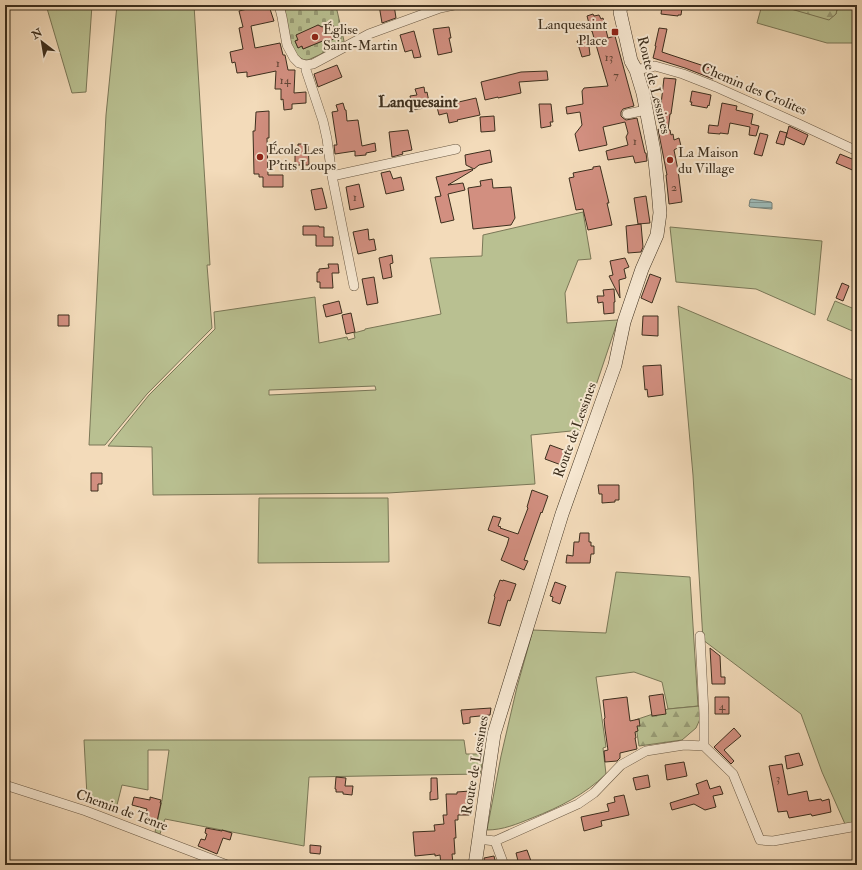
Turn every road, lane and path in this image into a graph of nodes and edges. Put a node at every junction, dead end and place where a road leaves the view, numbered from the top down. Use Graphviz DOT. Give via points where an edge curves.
graph roads {
  1 [pos="278,5"];
  2 [pos="454,5"];
  3 [pos="621,5"];
  4 [pos="306,65"];
  5 [pos="636,70"];
  6 [pos="646,110"];
  7 [pos="627,114"];
  8 [pos="456,149"];
  9 [pos="857,151"];
  10 [pos="332,176"];
  11 [pos="354,286"];
  12 [pos="700,636"];
  13 [pos="704,746"];
  14 [pos="5,785"];
  15 [pos="857,826"];
  16 [pos="478,839"];
  17 [pos="495,841"];
  18 [pos="227,865"];
  19 [pos="475,865"];
  20 [pos="504,865"];
  1 -- 4 [label="street" via="287,45 294,58"];
  2 -- 4 [label="street" via="369,34 313,64"];
  3 -- 5 [label="main road, Route de Lessines" via="620,12 631,61"];
  4 -- 10 [label="street" via="323,121"];
  5 -- 6 [label="main road, Route de Lessines"];
  5 -- 9 [label="street, Chemin des Crolites" via="655,66 683,74"];
  6 -- 7 [label="street"];
  6 -- 16 [label="main road, Route de Lessines" via="658,189 660,213 657,235 624,322 615,365 565,507 494,734"];
  8 -- 10 [label="street"];
  10 -- 11 [label="street"];
  12 -- 13 [label="street"];
  13 -- 15 [label="street" via="733,774 760,840 773,841"];
  13 -- 17 [label="street" via="684,745 646,751 621,765 594,793 578,804"];
  14 -- 18 [label="street, Chemin de Tenre" via="86,811"];
  16 -- 17 [label="street"];
  16 -- 19 [label="main road, Route de Lessines"];
  17 -- 20 [label="street"];
}
